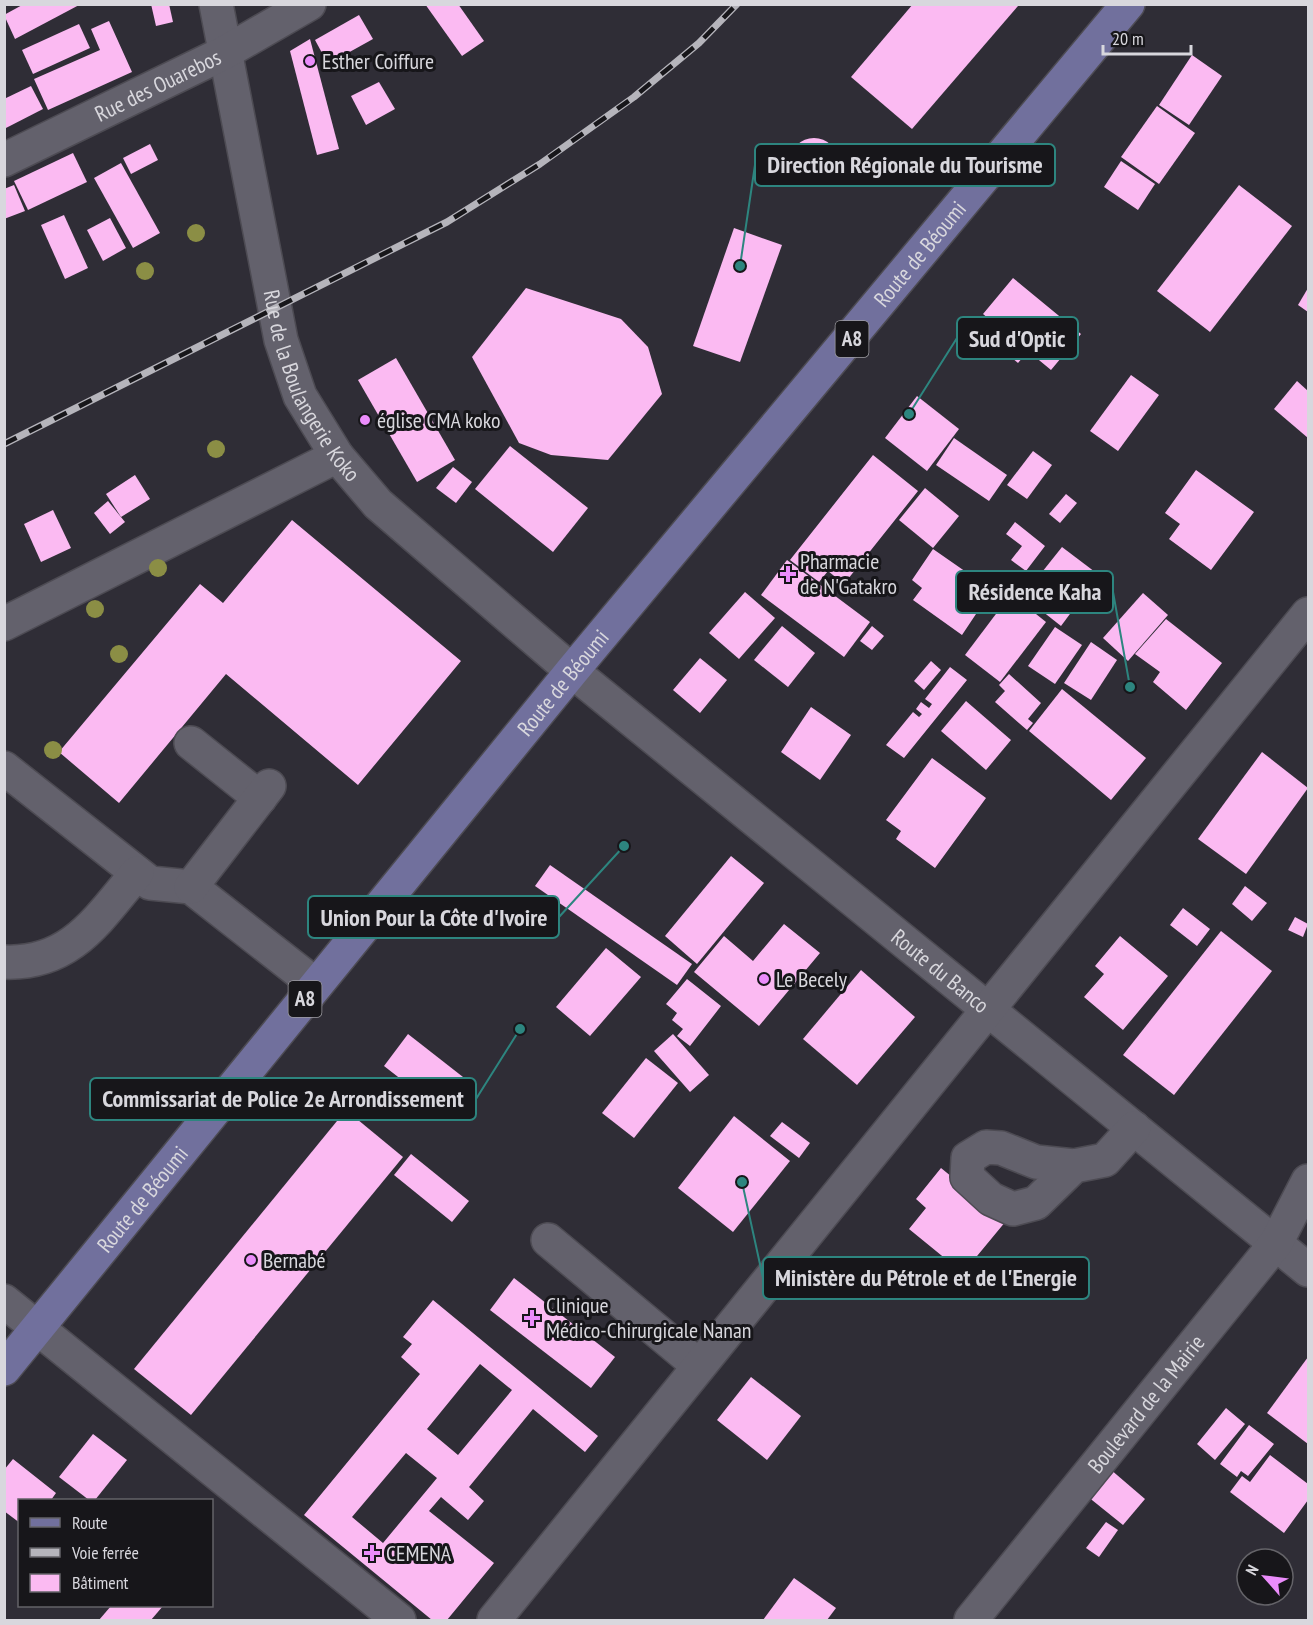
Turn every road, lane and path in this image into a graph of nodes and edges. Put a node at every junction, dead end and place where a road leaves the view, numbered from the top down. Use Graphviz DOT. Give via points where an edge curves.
graph roads {
  1 [pos="216,4"];
  2 [pos="309,4"];
  3 [pos="1122,7"];
  4 [pos="224,53"];
  5 [pos="4,160"];
  6 [pos="337,456"];
  7 [pos="1308,614"];
  8 [pos="4,624"];
  9 [pos="572,671"];
  10 [pos="191,743"];
  11 [pos="4,768"];
  12 [pos="137,873"];
  13 [pos="191,887"];
  14 [pos="4,962"];
  15 [pos="316,985"];
  16 [pos="988,1009"];
  17 [pos="1134,1128"];
  18 [pos="1074,1166"];
  19 [pos="1308,1181"];
  20 [pos="548,1240"];
  21 [pos="1276,1243"];
  22 [pos="1308,1270"];
  23 [pos="4,1301"];
  24 [pos="39,1328"];
  25 [pos="699,1366"];
  26 [pos="4,1369"];
  27 [pos="399,1620"];
  28 [pos="494,1620"];
  29 [pos="971,1620"];
  1 -- 4 [label="street, Rue de la Boulangerie Koko"];
  2 -- 4 [label="street, Rue des Ouarebos"];
  3 -- 9 [label="main road, Route de Béoumi / A8"];
  4 -- 5 [label="street, Rue des Ouarebos"];
  4 -- 6 [label="street, Rue de la Boulangerie Koko" via="281,340 300,396"];
  6 -- 8 [label="street"];
  6 -- 9 [label="street, Rue de la Boulangerie Koko" via="378,504"];
  7 -- 16 [label="street"];
  9 -- 15 [label="main road, Route de Béoumi / A8"];
  9 -- 16 [label="street, Route du Banco"];
  10 -- 13 [label="street" via="265,792"];
  11 -- 12 [label="street"];
  12 -- 13 [label="street" via="150,883"];
  12 -- 14 [label="street" via="88,931 52,957"];
  13 -- 15 [label="street"];
  15 -- 24 [label="main road, Route de Béoumi / A8"];
  16 -- 17 [label="street, Route du Banco"];
  16 -- 25 [label="street"];
  17 -- 18 [label="street" via="1106,1160"];
  17 -- 21 [label="street, Route du Banco"];
  19 -- 21 [label="street, Boulevard de la Mairie"];
  20 -- 25 [label="street"];
  21 -- 22 [label="street, Route du Banco"];
  21 -- 29 [label="street, Boulevard de la Mairie"];
  23 -- 24 [label="street"];
  24 -- 26 [label="main road, Route de Béoumi / A8"];
  24 -- 27 [label="street"];
  25 -- 28 [label="street"];
}
